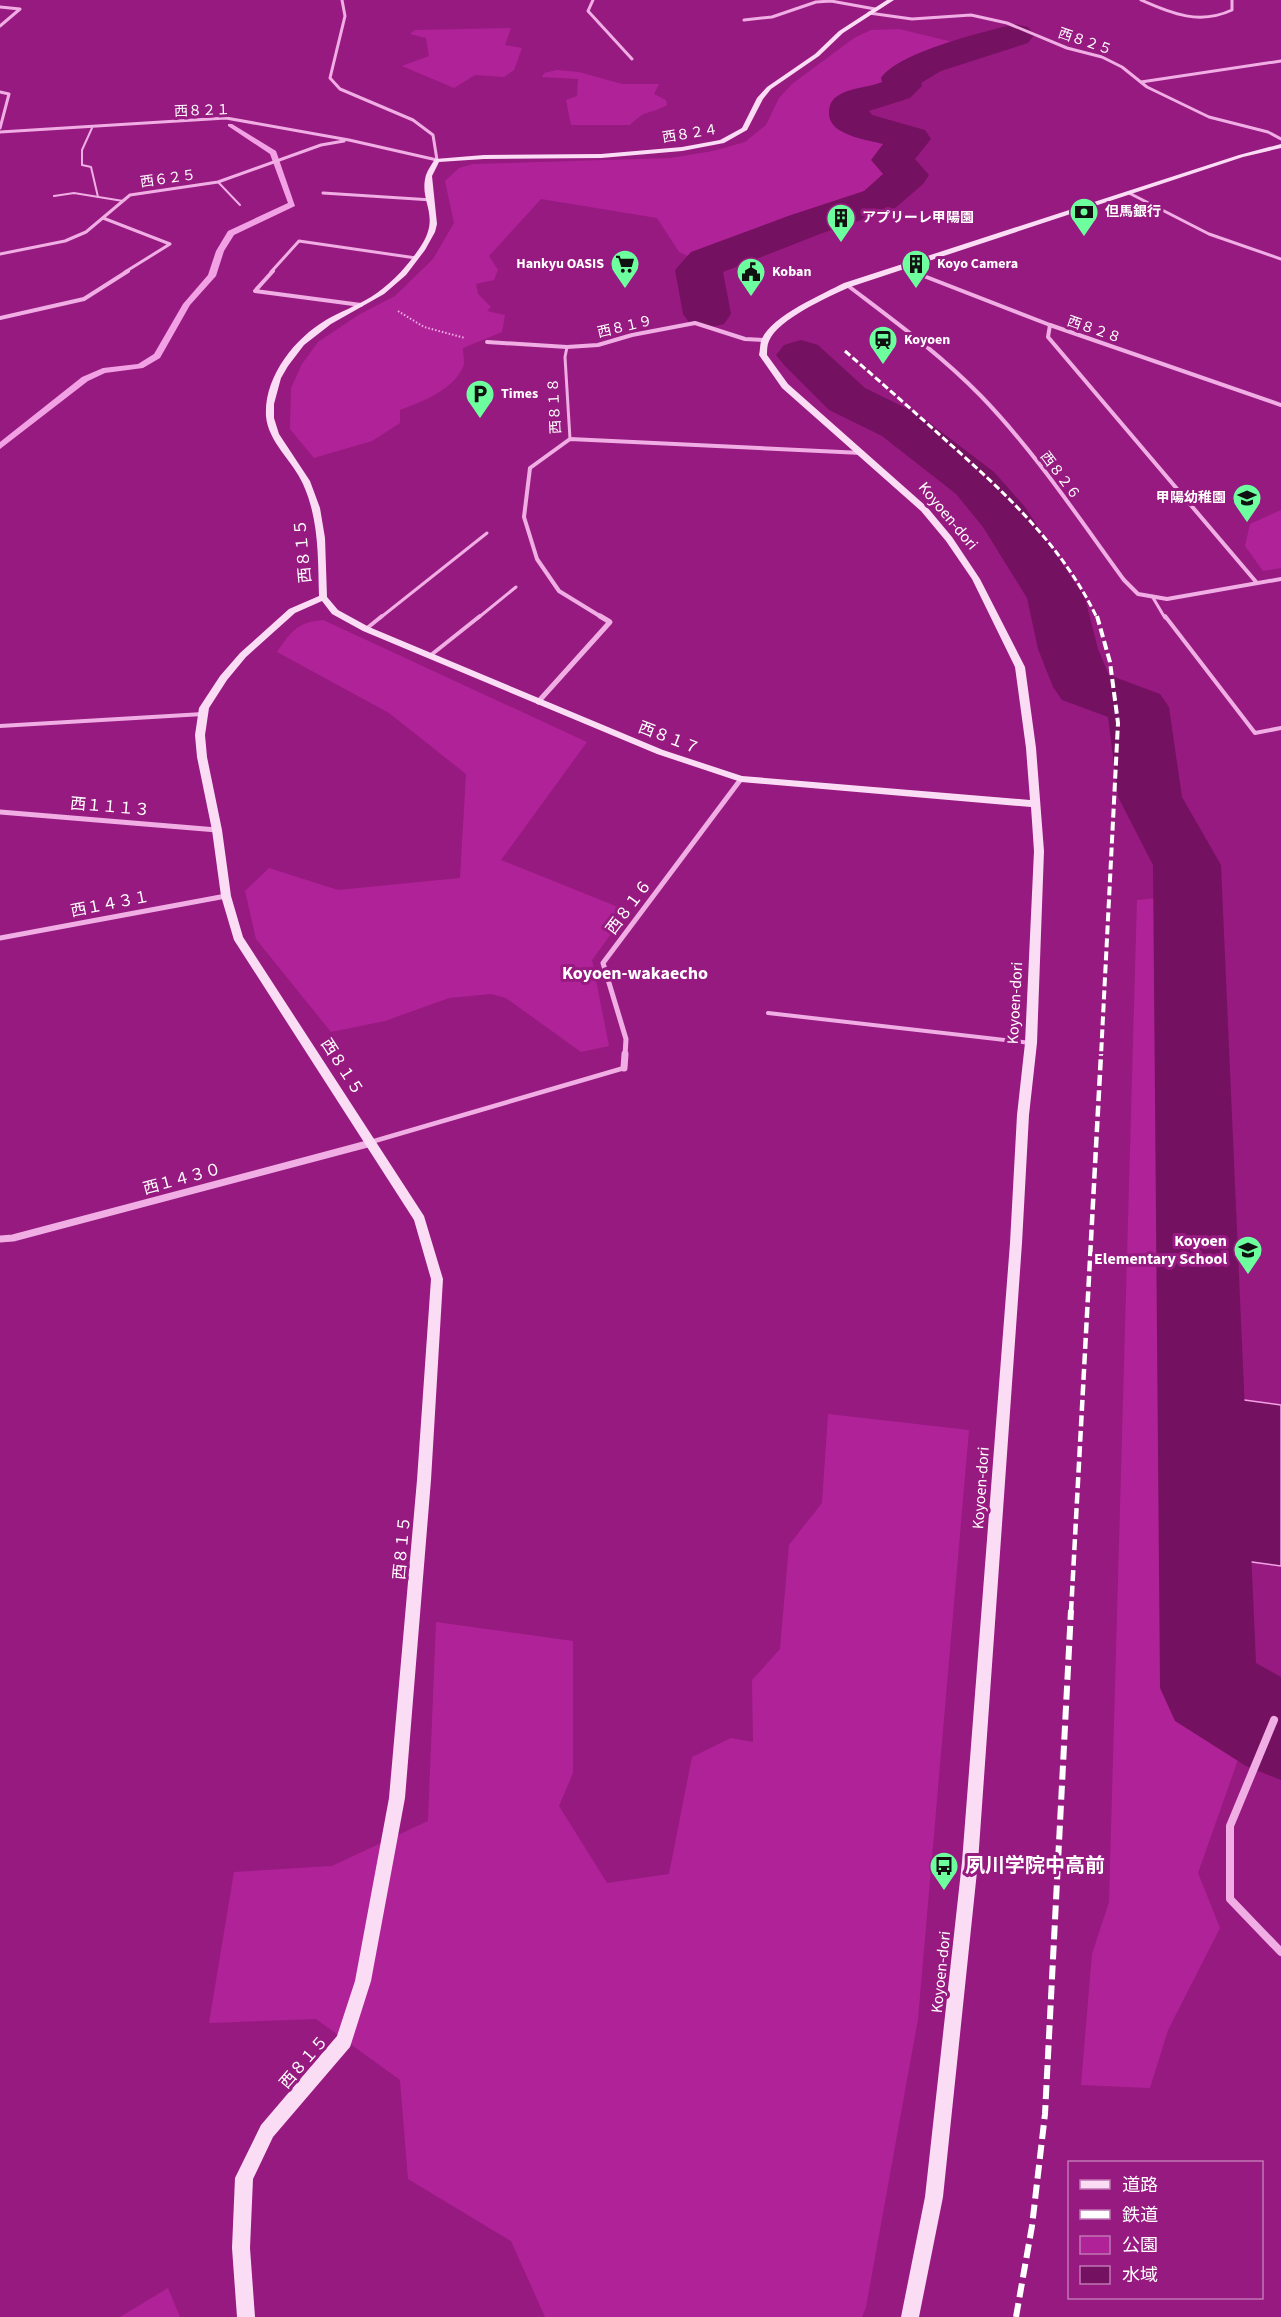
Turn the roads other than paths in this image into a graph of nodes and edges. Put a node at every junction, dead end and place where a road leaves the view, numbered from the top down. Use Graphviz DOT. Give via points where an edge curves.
graph roads {
  1 [pos="342,0"];
  2 [pos="593,0"];
  3 [pos="803,0"];
  4 [pos="891,0"];
  5 [pos="1141,0"];
  6 [pos="1232,0"];
  7 [pos="808,4"];
  8 [pos="0,7"];
  9 [pos="872,11"];
  10 [pos="744,20"];
  11 [pos="0,26"];
  12 [pos="632,59"];
  13 [pos="1281,61"];
  14 [pos="1141,82"];
  15 [pos="0,92"];
  16 [pos="93,128"];
  17 [pos="0,130"];
  18 [pos="349,140"];
  19 [pos="1281,140"];
  20 [pos="1281,146"];
  21 [pos="437,160"];
  22 [pos="218,182"];
  23 [pos="323,193"];
  24 [pos="1129,193"];
  25 [pos="54,196"];
  26 [pos="98,197"];
  27 [pos="432,200"];
  28 [pos="123,201"];
  29 [pos="240,206"];
  30 [pos="103,218"];
  31 [pos="0,254"];
  32 [pos="416,258"];
  33 [pos="1281,259"];
  34 [pos="903,268"];
  35 [pos="847,285"];
  36 [pos="361,305"];
  37 [pos="0,318"];
  38 [pos="1050,326"];
  39 [pos="765,340"];
  40 [pos="487,342"];
  41 [pos="567,347"];
  42 [pos="1281,405"];
  43 [pos="570,439"];
  44 [pos="862,453"];
  45 [pos="487,533"];
  46 [pos="1281,579"];
  47 [pos="1257,583"];
  48 [pos="516,587"];
  49 [pos="1152,596"];
  50 [pos="323,597"];
  51 [pos="366,630"];
  52 [pos="431,655"];
  53 [pos="538,702"];
  54 [pos="204,714"];
  55 [pos="0,726"];
  56 [pos="1281,728"];
  57 [pos="741,779"];
  58 [pos="1034,804"];
  59 [pos="0,812"];
  60 [pos="217,830"];
  61 [pos="226,896"];
  62 [pos="0,938"];
  63 [pos="768,1013"];
  64 [pos="1030,1043"];
  65 [pos="624,1068"];
  66 [pos="371,1143"];
  67 [pos="0,1239"];
  68 [pos="1274,1720"];
  69 [pos="1281,1952"];
  70 [pos="246,2317"];
  71 [pos="910,2317"];
  1 -- 21 [label="street, 西８１５" via="345,16 330,78 340,89 413,120 433,135"];
  2 -- 12 [label="street" via="588,11"];
  3 -- 7 [label="street"];
  4 -- 9 [label="street, 西８２４"];
  5 -- 6 [label="street" via="1188,18 1221,16 1232,10"];
  7 -- 9 [label="street, 西８２５" via="831,1"];
  7 -- 10 [label="street, 西８２５" via="772,17"];
  8 -- 11 [label="street" via="20,9"];
  9 -- 14 [label="street, 西８２５" via="912,19 971,15 1007,23 1067,48 1102,57 1122,66"];
  9 -- 21 [label="street, 西８２４" via="769,88 744,129 722,142 601,156"];
  13 -- 14 [label="street"];
  14 -- 19 [label="street, 西８２５" via="1209,117 1268,132"];
  15 -- 17 [label="street" via="9,94"];
  16 -- 17 [label="street, 西８２１"];
  16 -- 18 [label="street, 西８２１" via="226,118"];
  16 -- 26 [label="lane" via="82,150 82,165 91,167"];
  18 -- 21 [label="street, 西８２１"];
  18 -- 22 [label="street, 西６２５" via="321,145"];
  20 -- 24 [label="street"];
  21 -- 27 [label="street, 西８１５" via="429,175"];
  22 -- 28 [label="street, 西６２５" via="130,195"];
  22 -- 29 [label="lane"];
  23 -- 27 [label="street"];
  24 -- 33 [label="street" via="1209,234"];
  24 -- 34 [label="street"];
  25 -- 26 [label="lane" via="74,193"];
  26 -- 28 [label="lane"];
  27 -- 32 [label="street, 西８１５" via="436,222"];
  28 -- 30 [label="street, 西６２５"];
  30 -- 31 [label="street, 西６２５" via="66,241"];
  30 -- 37 [label="street" via="170,244 84,299"];
  32 -- 36 [label="street, 西８１５" via="373,299"];
  32 -- 36 [label="street" via="299,241 255,291"];
  34 -- 35 [label="street"];
  34 -- 38 [label="street, 西８２８"];
  35 -- 39 [label="street" via="783,320"];
  35 -- 49 [label="street, 西８２６" via="941,358 980,395 1011,429 1124,580 1138,594"];
  36 -- 50 [label="street, 西８１５" via="320,327 279,373 271,393 270,418 274,430 306,481 316,505"];
  38 -- 42 [label="street, 西８２８"];
  38 -- 47 [label="street" via="1048,338"];
  39 -- 41 [label="street, 西８１９" via="745,339 695,323 598,345"];
  39 -- 44 [label="street, Koyoen-dori" via="763,355 785,386"];
  40 -- 41 [label="street, 西８１９"];
  41 -- 43 [label="lane, 西８１８"];
  43 -- 44 [label="street"];
  43 -- 53 [label="street, 西８１８" via="530,468 524,517 537,559 558,591 610,622"];
  44 -- 58 [label="street, Koyoen-dori" via="924,509 949,539 976,579 1020,668"];
  45 -- 51 [label="lane"];
  46 -- 47 [label="street, 西８２６"];
  47 -- 49 [label="street, 西８２６" via="1167,599"];
  48 -- 52 [label="lane"];
  49 -- 56 [label="lane" via="1172,628 1255,734"];
  50 -- 51 [label="street, 西８１７" via="335,612"];
  50 -- 54 [label="street, 西８１５" via="292,611 243,655 223,678"];
  51 -- 52 [label="street, 西８１７"];
  52 -- 53 [label="street, 西８１７"];
  53 -- 57 [label="street, 西８１７" via="660,752"];
  54 -- 55 [label="lane"];
  54 -- 60 [label="street, 西８１５" via="200,735 202,757"];
  57 -- 58 [label="street, 西８１７"];
  57 -- 65 [label="street, 西８１６" via="603,963 626,1039"];
  58 -- 64 [label="street, Koyoen-dori" via="1039,851"];
  59 -- 60 [label="street, 西１１１３"];
  60 -- 61 [label="street, 西８１５"];
  61 -- 62 [label="street, 西１４３１"];
  61 -- 66 [label="street, 西８１５" via="238,937"];
  63 -- 64 [label="lane"];
  64 -- 71 [label="street, Koyoen-dori" via="970,1862 934,2197"];
  65 -- 66 [label="lane"];
  66 -- 67 [label="street, 西１４３０"];
  66 -- 70 [label="street, 西８１５" via="420,1219 437,1280 397,1798 363,1981 344,2041 267,2131 243,2178 241,2248"];
  68 -- 69 [label="street" via="1230,1826 1230,1899"];
}
